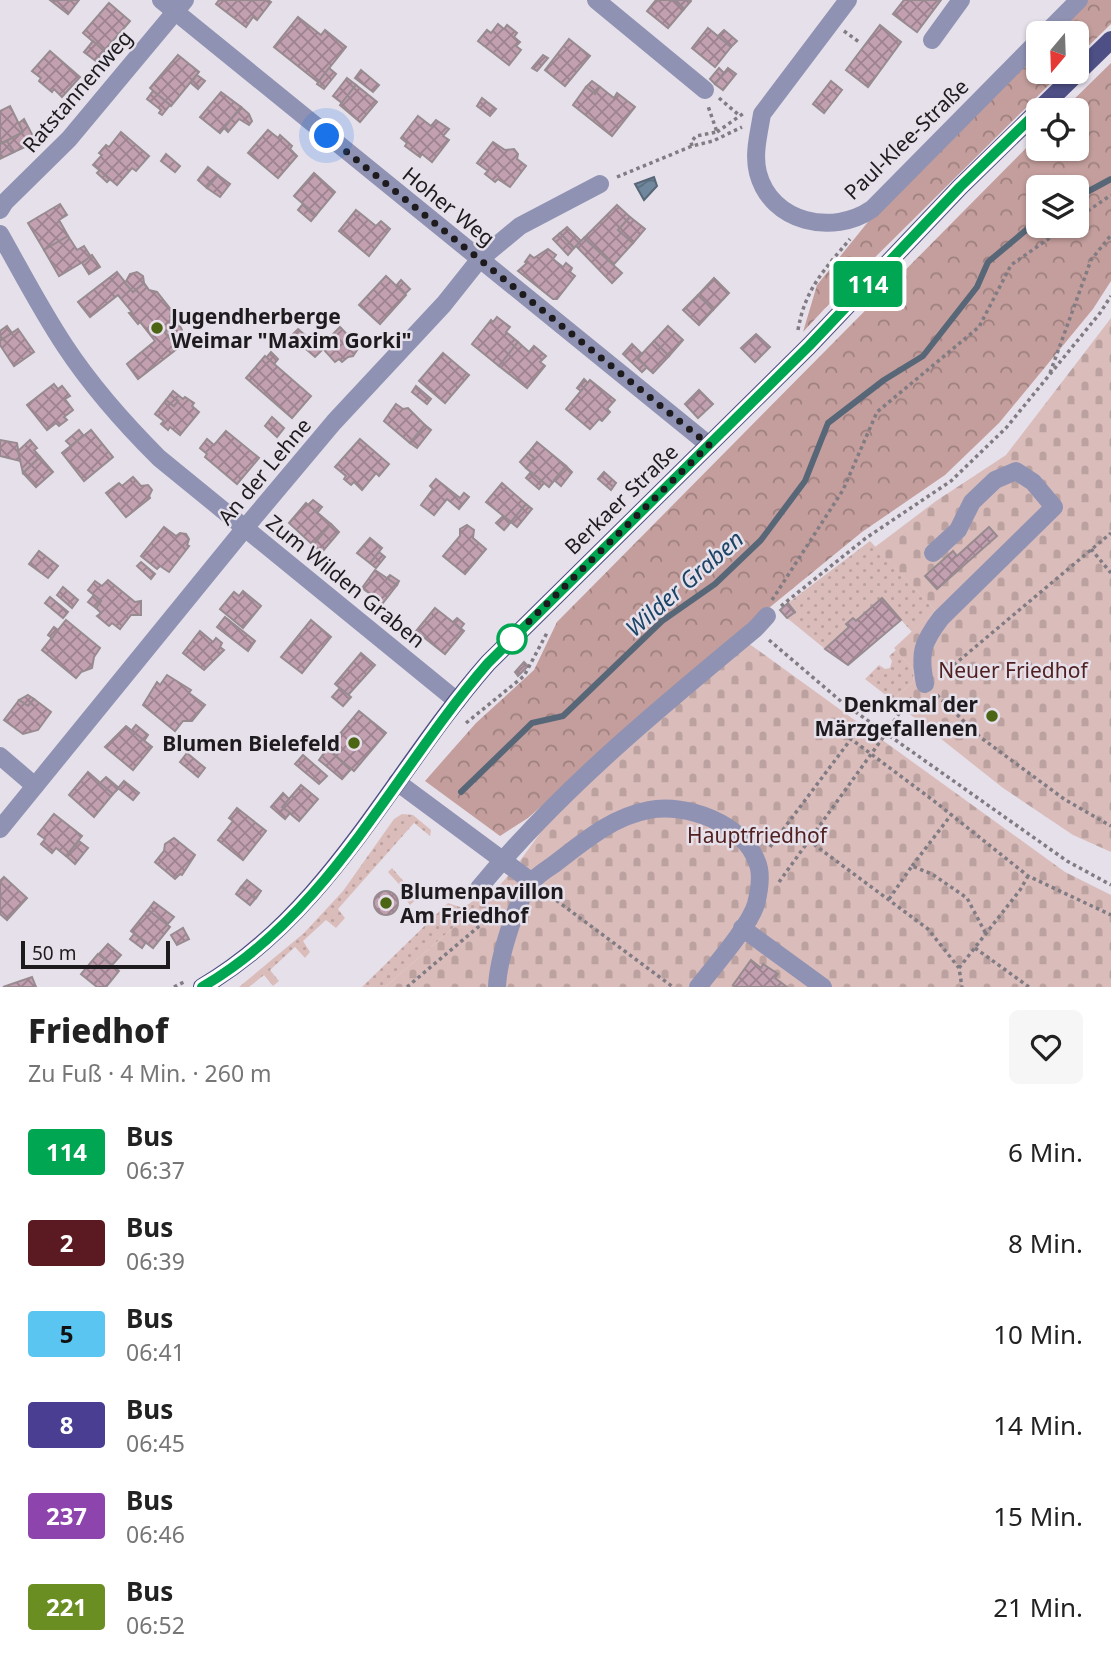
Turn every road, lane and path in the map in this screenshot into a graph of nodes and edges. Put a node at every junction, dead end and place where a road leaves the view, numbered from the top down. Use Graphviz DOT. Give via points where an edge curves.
graph roads {
  1 [pos="161,0"];
  2 [pos="596,0"];
  3 [pos="848,0"];
  4 [pos="961,0"];
  5 [pos="1079,0"];
  6 [pos="181,6"];
  7 [pos="1058,21"];
  8 [pos="932,40"];
  9 [pos="1111,40"];
  10 [pos="1026,53"];
  11 [pos="705,90"];
  12 [pos="1051,98"];
  13 [pos="729,106"];
  14 [pos="709,109"];
  15 [pos="762,114"];
  16 [pos="740,116"];
  17 [pos="1026,123"];
  18 [pos="692,146"];
  19 [pos="600,184"];
  20 [pos="1111,195"];
  21 [pos="0,210"];
  22 [pos="1089,210"];
  23 [pos="0,234"];
  24 [pos="1111,235"];
  25 [pos="851,237"];
  26 [pos="1050,238"];
  27 [pos="479,260"];
  28 [pos="1111,296"];
  29 [pos="797,335"];
  30 [pos="1050,375"];
  31 [pos="709,445"];
  32 [pos="245,528"];
  33 [pos="1111,533"];
  34 [pos="1091,550"];
  35 [pos="933,553"];
  36 [pos="1111,573"];
  37 [pos="761,623"];
  38 [pos="549,629"];
  39 [pos="925,684"];
  40 [pos="457,701"];
  41 [pos="462,727"];
  42 [pos="871,754"];
  43 [pos="0,756"];
  44 [pos="397,782"];
  45 [pos="35,786"];
  46 [pos="952,814"];
  47 [pos="1111,826"];
  48 [pos="0,829"];
  49 [pos="808,840"];
  50 [pos="502,861"];
  51 [pos="758,862"];
  52 [pos="912,866"];
  53 [pos="1028,876"];
  54 [pos="532,882"];
  55 [pos="1111,885"];
  56 [pos="479,888"];
  57 [pos="759,888"];
  58 [pos="889,899"];
  59 [pos="500,908"];
  60 [pos="1111,915"];
  61 [pos="742,928"];
  62 [pos="986,934"];
  63 [pos="975,948"];
  64 [pos="959,968"];
  65 [pos="202,987"];
  66 [pos="407,987"];
  67 [pos="497,987"];
  68 [pos="673,987"];
  69 [pos="698,987"];
  70 [pos="823,987"];
  71 [pos="962,987"];
  72 [pos="1029,987"];
  1 -- 6 [label="street, Hoher Weg"];
  2 -- 11 [label="street"];
  3 -- 15 [label="street, Paul-Klee-Straße"];
  4 -- 8 [label="street"];
  5 -- 7 [label="street"];
  6 -- 21 [label="street, Ratstannenweg" via="69,139"];
  6 -- 27 [label="street, Hoher Weg"];
  9 -- 12 [label="main road, Berkaer Straße"];
  10 -- 15 [label="street, Paul-Klee-Straße" via="872,209 851,221 810,222 776,204 756,160"];
  13 -- 16 [label="path"];
  14 -- 18 [label="path" via="717,132 696,136"];
  15 -- 18 [label="path" via="713,141"];
  17 -- 31 [label="main road, Berkaer Straße"];
  18 -- 19 [label="path"];
  19 -- 27 [label="street, An der Lehne" via="520,226"];
  20 -- 22 [label="path"];
  23 -- 32 [label="street, Zum Wilden Graben" via="65,346 124,422 159,458"];
  24 -- 30 [label="path" via="1091,260"];
  25 -- 29 [label="path" via="813,283 804,300"];
  26 -- 37 [label="path" via="1011,265 979,327 877,412 843,490"];
  27 -- 31 [label="street, Hoher Weg"];
  27 -- 32 [label="street, An der Lehne"];
  28 -- 30 [label="path"];
  30 -- 37 [label="path" via="1006,428 951,481 866,537"];
  31 -- 40 [label="main road, Berkaer Straße" via="488,663"];
  32 -- 40 [label="street, Zum Wilden Graben"];
  32 -- 45 [label="street, An der Lehne"];
  33 -- 34 [label="path"];
  34 -- 36 [label="path"];
  34 -- 39 [label="path" via="941,676"];
  35 -- 39 [label="street" via="958,530 972,502 1005,475 1016,471 1033,482 1054,507 928,635 920,660"];
  37 -- 50 [label="street" via="637,727 559,799"];
  37 -- 55 [label="path" via="843,703 1067,861"];
  38 -- 41 [label="path" via="524,676"];
  39 -- 42 [label="path, bridge"];
  39 -- 47 [label="path" via="980,737 1064,799"];
  40 -- 44 [label="main road, Berkaer Straße"];
  42 -- 46 [label="path"];
  42 -- 49 [label="path"];
  42 -- 51 [label="path" via="850,739"];
  43 -- 45 [label="street"];
  44 -- 50 [label="street" via="448,827"];
  44 -- 65 [label="main road, Berkaer Straße" via="293,916 255,952"];
  45 -- 48 [label="street, An der Lehne"];
  46 -- 52 [label="path"];
  46 -- 53 [label="path"];
  49 -- 57 [label="path" via="777,885"];
  49 -- 58 [label="path"];
  50 -- 54 [label="street"];
  50 -- 56 [label="street"];
  51 -- 54 [label="street" via="742,838 715,821 684,810 649,810 594,833"];
  51 -- 57 [label="street"];
  52 -- 58 [label="path"];
  52 -- 62 [label="path" via="967,898"];
  53 -- 60 [label="path"];
  53 -- 62 [label="path"];
  54 -- 67 [label="street" via="510,930"];
  54 -- 68 [label="path"];
  57 -- 61 [label="street" via="755,907"];
  58 -- 64 [label="path" via="928,929"];
  59 -- 66 [label="path"];
  61 -- 69 [label="street"];
  61 -- 70 [label="street"];
  62 -- 63 [label="path"];
  63 -- 64 [label="path"];
  63 -- 72 [label="path"];
  64 -- 71 [label="path"];
}
